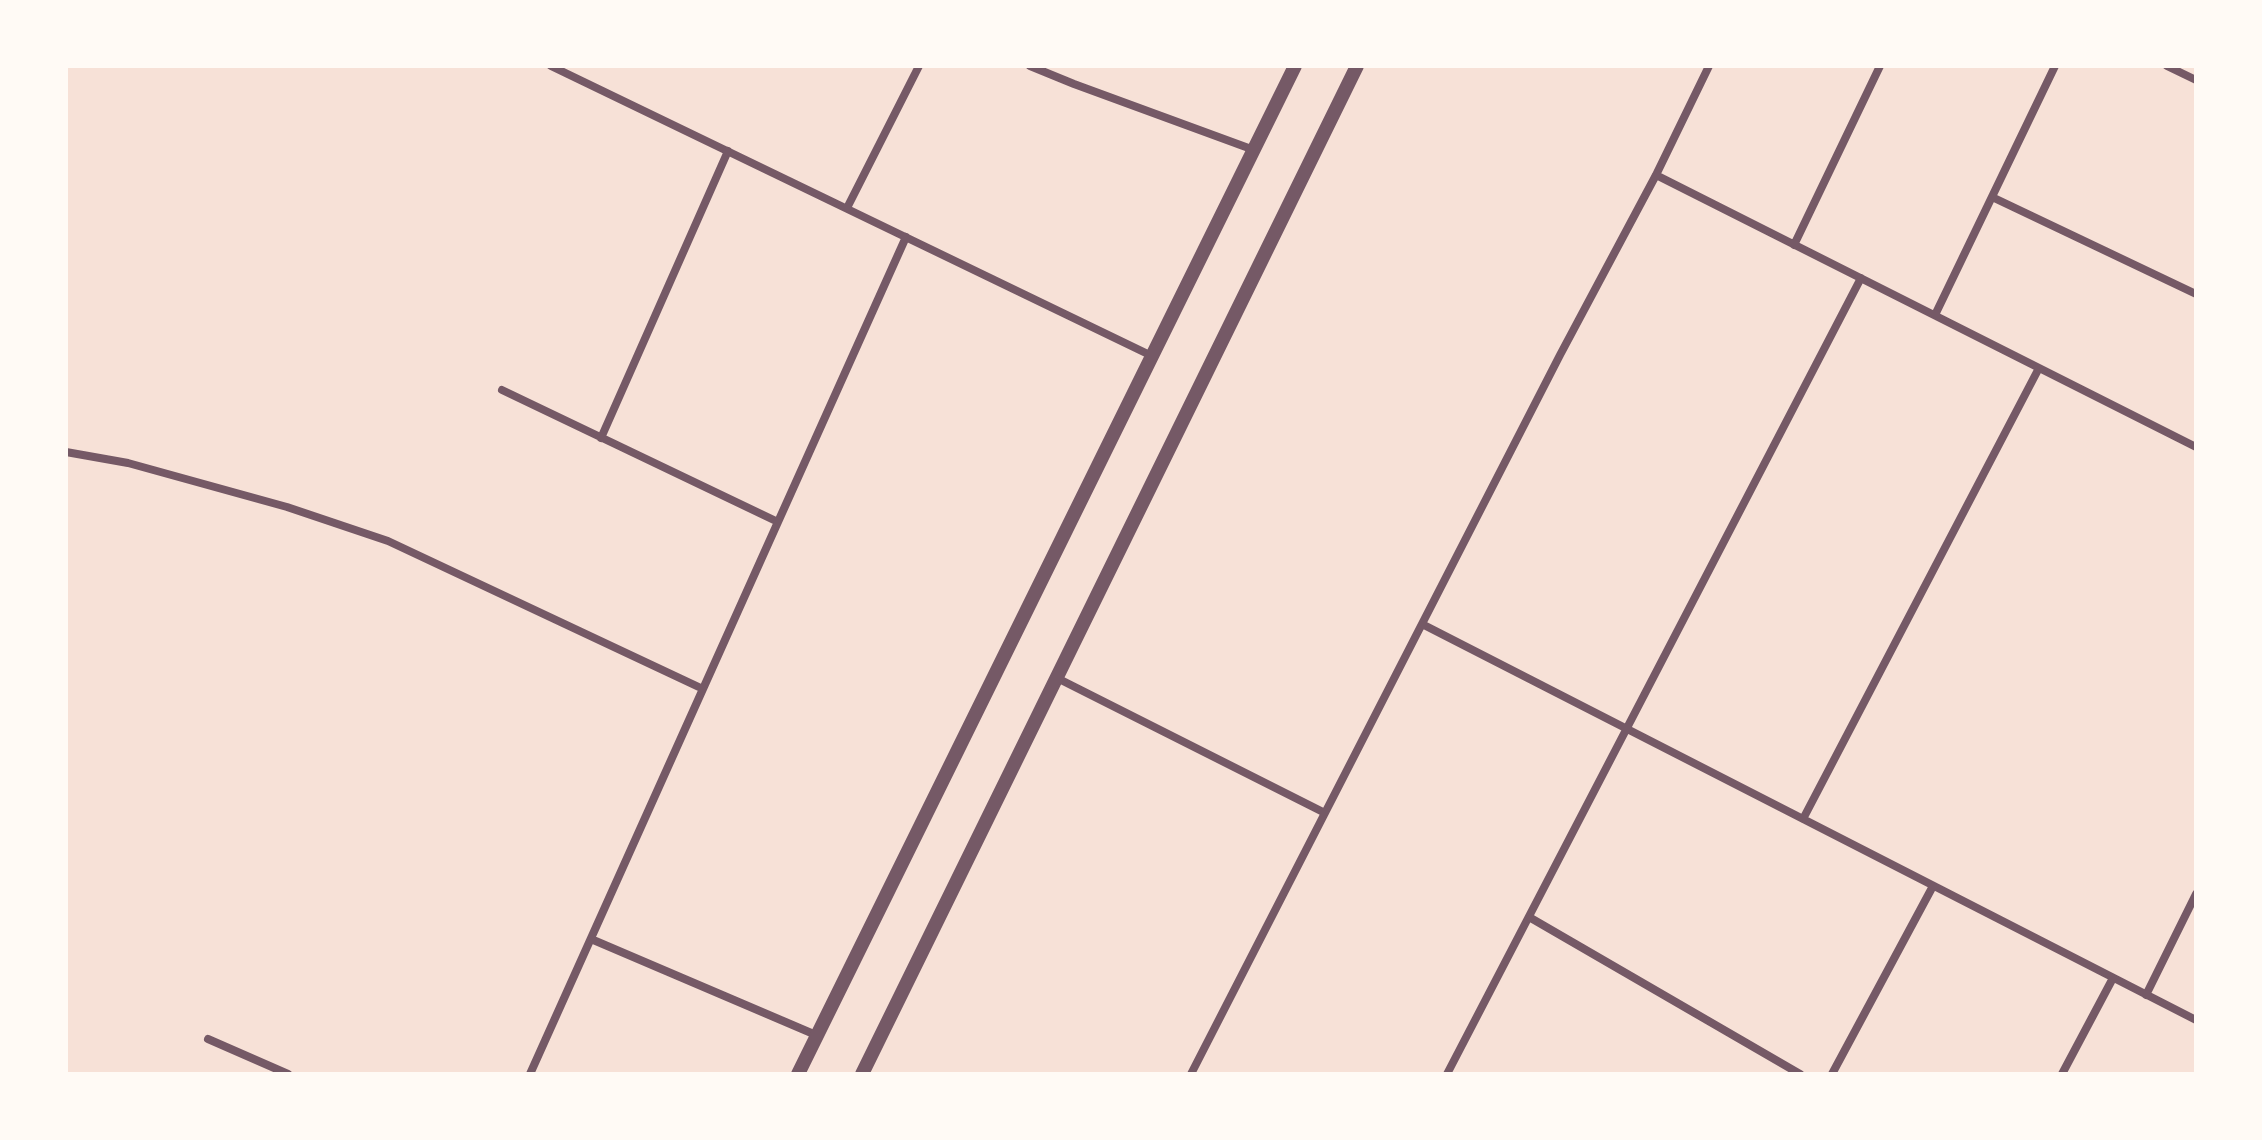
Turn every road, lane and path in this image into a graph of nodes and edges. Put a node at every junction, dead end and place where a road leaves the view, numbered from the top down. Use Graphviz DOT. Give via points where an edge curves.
graph roads {
  1 [pos="551,66"];
  2 [pos="919,66"];
  3 [pos="1030,66"];
  4 [pos="1295,66"];
  5 [pos="1357,66"];
  6 [pos="1709,66"];
  7 [pos="1880,66"];
  8 [pos="2055,66"];
  9 [pos="2167,66"];
  10 [pos="2196,80"];
  11 [pos="1254,150"];
  12 [pos="728,151"];
  13 [pos="1656,175"];
  14 [pos="1992,197"];
  15 [pos="847,208"];
  16 [pos="906,237"];
  17 [pos="1794,245"];
  18 [pos="1861,278"];
  19 [pos="2196,294"];
  20 [pos="1935,315"];
  21 [pos="1152,356"];
  22 [pos="2039,368"];
  23 [pos="502,390"];
  24 [pos="601,438"];
  25 [pos="2196,447"];
  26 [pos="66,452"];
  27 [pos="778,522"];
  28 [pos="1422,624"];
  29 [pos="1057,678"];
  30 [pos="703,689"];
  31 [pos="1627,729"];
  32 [pos="1325,813"];
  33 [pos="1803,819"];
  34 [pos="1933,886"];
  35 [pos="2196,894"];
  36 [pos="1529,917"];
  37 [pos="591,939"];
  38 [pos="2113,978"];
  39 [pos="2146,995"];
  40 [pos="2196,1020"];
  41 [pos="816,1035"];
  42 [pos="208,1039"];
  43 [pos="288,1074"];
  44 [pos="530,1074"];
  45 [pos="798,1074"];
  46 [pos="862,1074"];
  47 [pos="1191,1074"];
  48 [pos="1447,1074"];
  49 [pos="1800,1074"];
  50 [pos="1832,1074"];
  51 [pos="2062,1074"];
  1 -- 12 [label="street"];
  2 -- 15 [label="street"];
  3 -- 11 [label="street"];
  4 -- 11 [label="street"];
  5 -- 29 [label="street"];
  6 -- 13 [label="street"];
  7 -- 17 [label="street"];
  8 -- 14 [label="street"];
  9 -- 10 [label="street"];
  11 -- 21 [label="street"];
  12 -- 15 [label="street"];
  12 -- 24 [label="street"];
  13 -- 17 [label="street"];
  13 -- 28 [label="street"];
  14 -- 19 [label="street"];
  14 -- 20 [label="street"];
  15 -- 16 [label="street"];
  16 -- 21 [label="street"];
  16 -- 27 [label="street"];
  17 -- 18 [label="street"];
  18 -- 20 [label="street"];
  18 -- 31 [label="street"];
  20 -- 22 [label="street"];
  21 -- 41 [label="street"];
  22 -- 25 [label="street"];
  22 -- 33 [label="street"];
  23 -- 24 [label="street"];
  24 -- 27 [label="street"];
  26 -- 30 [label="street" via="143,467 388,541"];
  27 -- 30 [label="street"];
  28 -- 31 [label="street"];
  28 -- 32 [label="street"];
  29 -- 32 [label="street"];
  29 -- 46 [label="street"];
  30 -- 37 [label="street"];
  31 -- 33 [label="street"];
  31 -- 36 [label="street"];
  32 -- 47 [label="street"];
  33 -- 34 [label="street"];
  34 -- 38 [label="street"];
  34 -- 50 [label="street"];
  35 -- 39 [label="street"];
  36 -- 48 [label="street"];
  36 -- 49 [label="street"];
  37 -- 41 [label="street"];
  37 -- 44 [label="street"];
  38 -- 39 [label="street"];
  38 -- 51 [label="street"];
  39 -- 40 [label="street"];
  41 -- 45 [label="street"];
  42 -- 43 [label="street"];
}
